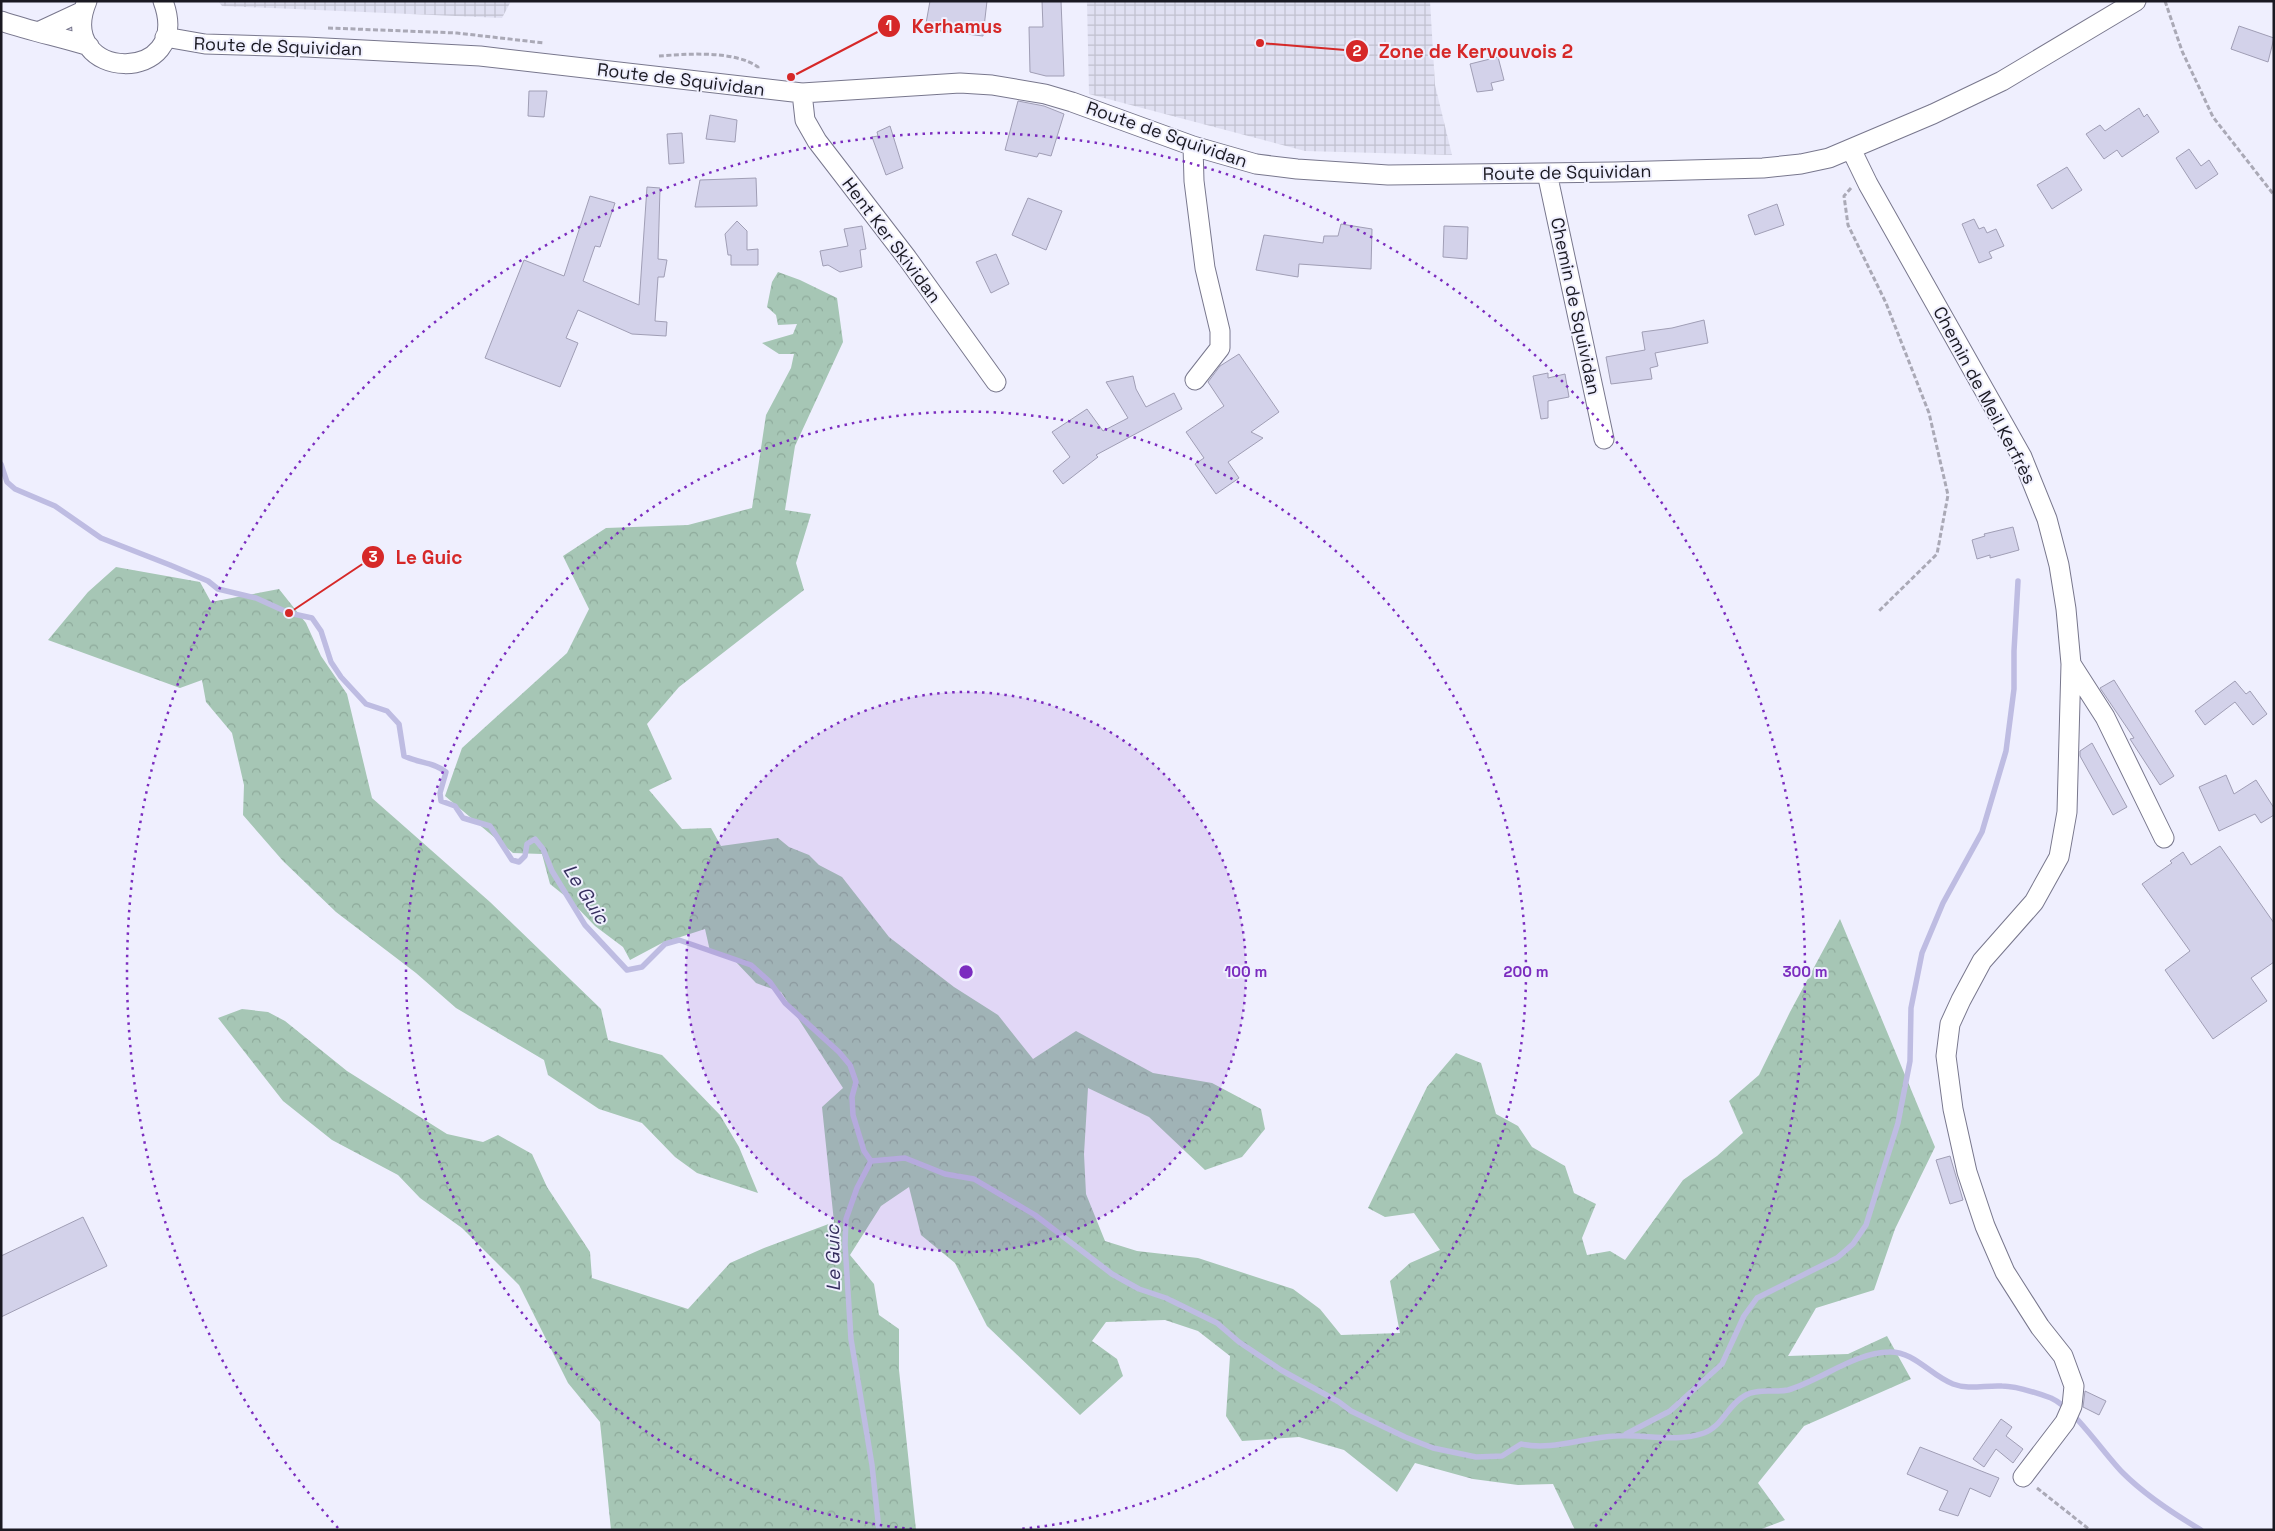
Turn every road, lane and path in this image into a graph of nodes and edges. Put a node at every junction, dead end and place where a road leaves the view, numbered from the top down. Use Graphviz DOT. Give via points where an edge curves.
graph roads {
  1 [pos="163,1"];
  2 [pos="2136,1"];
  3 [pos="2164,1"];
  4 [pos="85,6"];
  5 [pos="1,21"];
  6 [pos="40,32"];
  7 [pos="165,37"];
  8 [pos="89,46"];
  9 [pos="802,93"];
  10 [pos="1193,146"];
  11 [pos="1851,149"];
  12 [pos="1547,173"];
  13 [pos="1864,176"];
  14 [pos="2274,195"];
  15 [pos="1195,380"];
  16 [pos="996,382"];
  17 [pos="1604,439"];
  18 [pos="1879,611"];
  19 [pos="2071,664"];
  20 [pos="2164,838"];
  21 [pos="2023,1477"];
  22 [pos="2090,1530"];
  1 -- 7 [label="street" via="168,23"];
  2 -- 11 [label="street, Route de Squividan" via="2014,75"];
  3 -- 14 [label="path" via="2182,51 2213,117"];
  4 -- 6 [label="street"];
  4 -- 8 [label="street" via="84,35"];
  5 -- 6 [label="street"];
  6 -- 8 [label="street"];
  7 -- 8 [label="street" via="150,57 125,65 111,63"];
  7 -- 9 [label="street, Route de Squividan" via="205,44 480,56"];
  9 -- 10 [label="street, Route de Squividan" via="960,83 992,85 1072,102"];
  9 -- 16 [label="street, Hent Ker Skividan" via="805,120 817,141"];
  10 -- 12 [label="street, Route de Squividan" via="1256,164 1323,172 1388,175"];
  10 -- 15 [label="street" via="1205,268 1220,332 1220,348"];
  11 -- 12 [label="street, Route de Squividan" via="1828,158 1781,167"];
  11 -- 13 [label="street, Chemin de Meil Kerfrès"];
  12 -- 17 [label="street, Chemin de Squividan"];
  13 -- 18 [label="path" via="1844,196 1848,225 1886,304 1929,413 1948,495 1937,554"];
  13 -- 19 [label="street, Chemin de Meil Kerfrès" via="2022,456 2048,519 2066,608"];
  19 -- 20 [label="street" via="2106,717"];
  19 -- 21 [label="street, Chemin de Meil Kerfrès" via="2067,812 2059,857 2034,902 1982,961 1950,1024 1946,1056 1965,1163 1985,1226 2006,1272 2040,1327 2063,1356 2074,1386 2072,1406 2065,1422"];
  21 -- 22 [label="path"];
}
